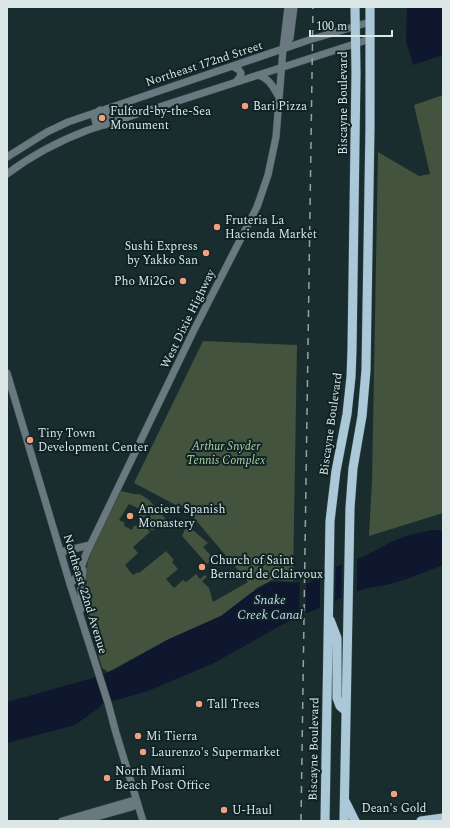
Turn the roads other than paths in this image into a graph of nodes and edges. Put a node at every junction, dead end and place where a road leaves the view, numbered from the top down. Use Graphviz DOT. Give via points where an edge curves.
graph roads {
  1 [pos="288,7"];
  2 [pos="294,7"];
  3 [pos="355,7"];
  4 [pos="370,7"];
  5 [pos="370,22"];
  6 [pos="355,26"];
  7 [pos="370,39"];
  8 [pos="355,44"];
  9 [pos="283,49"];
  10 [pos="249,61"];
  11 [pos="234,66"];
  12 [pos="281,67"];
  13 [pos="258,75"];
  14 [pos="250,78"];
  15 [pos="236,82"];
  16 [pos="279,97"];
  17 [pos="100,110"];
  18 [pos="105,125"];
  19 [pos="7,157"];
  20 [pos="7,174"];
  21 [pos="7,373"];
  22 [pos="90,545"];
  23 [pos="61,552"];
  24 [pos="86,554"];
  25 [pos="70,584"];
  26 [pos="328,611"];
  27 [pos="83,627"];
  28 [pos="346,710"];
  29 [pos="345,800"];
  30 [pos="137,803"];
  31 [pos="443,818"];
  32 [pos="62,821"];
  33 [pos="82,821"];
  34 [pos="143,821"];
  35 [pos="325,821"];
  36 [pos="344,821"];
  37 [pos="355,821"];
  38 [pos="421,821"];
  1 -- 9 [label="street, West Dixie Highway"];
  2 -- 9 [label="street, West Dixie Highway" via="290,38"];
  3 -- 6 [label="main road, Biscayne Boulevard"];
  4 -- 5 [label="main road"];
  5 -- 6 [label="street, Northeast 172nd Street"];
  5 -- 7 [label="main road"];
  6 -- 8 [label="main road, Biscayne Boulevard"];
  6 -- 9 [label="street, Northeast 172nd Street"];
  7 -- 8 [label="street"];
  7 -- 28 [label="main road" via="366,370 351,488"];
  8 -- 12 [label="street"];
  8 -- 26 [label="main road, Biscayne Boulevard" via="351,377 332,505"];
  9 -- 10 [label="street, Northeast 172nd Street"];
  9 -- 12 [label="street, West Dixie Highway"];
  10 -- 11 [label="street, Northeast 172nd Street"];
  10 -- 14 [label="street" via="245,72"];
  11 -- 15 [label="street" via="241,72"];
  11 -- 17 [label="street, Northeast 172nd Street"];
  12 -- 13 [label="street"];
  12 -- 16 [label="street, West Dixie Highway"];
  13 -- 14 [label="street"];
  13 -- 16 [label="street" via="271,83"];
  14 -- 15 [label="street"];
  15 -- 18 [label="street"];
  16 -- 22 [label="street, West Dixie Highway" via="276,137 261,196"];
  17 -- 18 [label="street" via="107,111 110,120"];
  17 -- 18 [label="street" via="94,115 96,124"];
  17 -- 19 [label="street, Northeast 172nd Street" via="47,132"];
  18 -- 20 [label="street" via="55,144"];
  21 -- 23 [label="street, Northeast 22nd Avenue"];
  22 -- 23 [label="street"];
  22 -- 24 [label="street, West Dixie Highway"];
  23 -- 25 [label="street, Northeast 22nd Avenue"];
  24 -- 25 [label="street, West Dixie Highway" via="79,574"];
  24 -- 27 [label="street" via="80,603"];
  25 -- 27 [label="street, Northeast 22nd Avenue"];
  26 -- 28 [label="main road" via="337,638 337,698 340,706"];
  26 -- 35 [label="main road, Biscayne Boulevard"];
  27 -- 30 [label="street, Northeast 22nd Avenue"];
  28 -- 29 [label="main road"];
  29 -- 36 [label="main road"];
  29 -- 37 [label="main road"];
  30 -- 32 [label="street" via="131,801"];
  30 -- 33 [label="street" via="132,807"];
  30 -- 34 [label="street, Northeast 22nd Avenue"];
  31 -- 38 [label="main road"];
}
